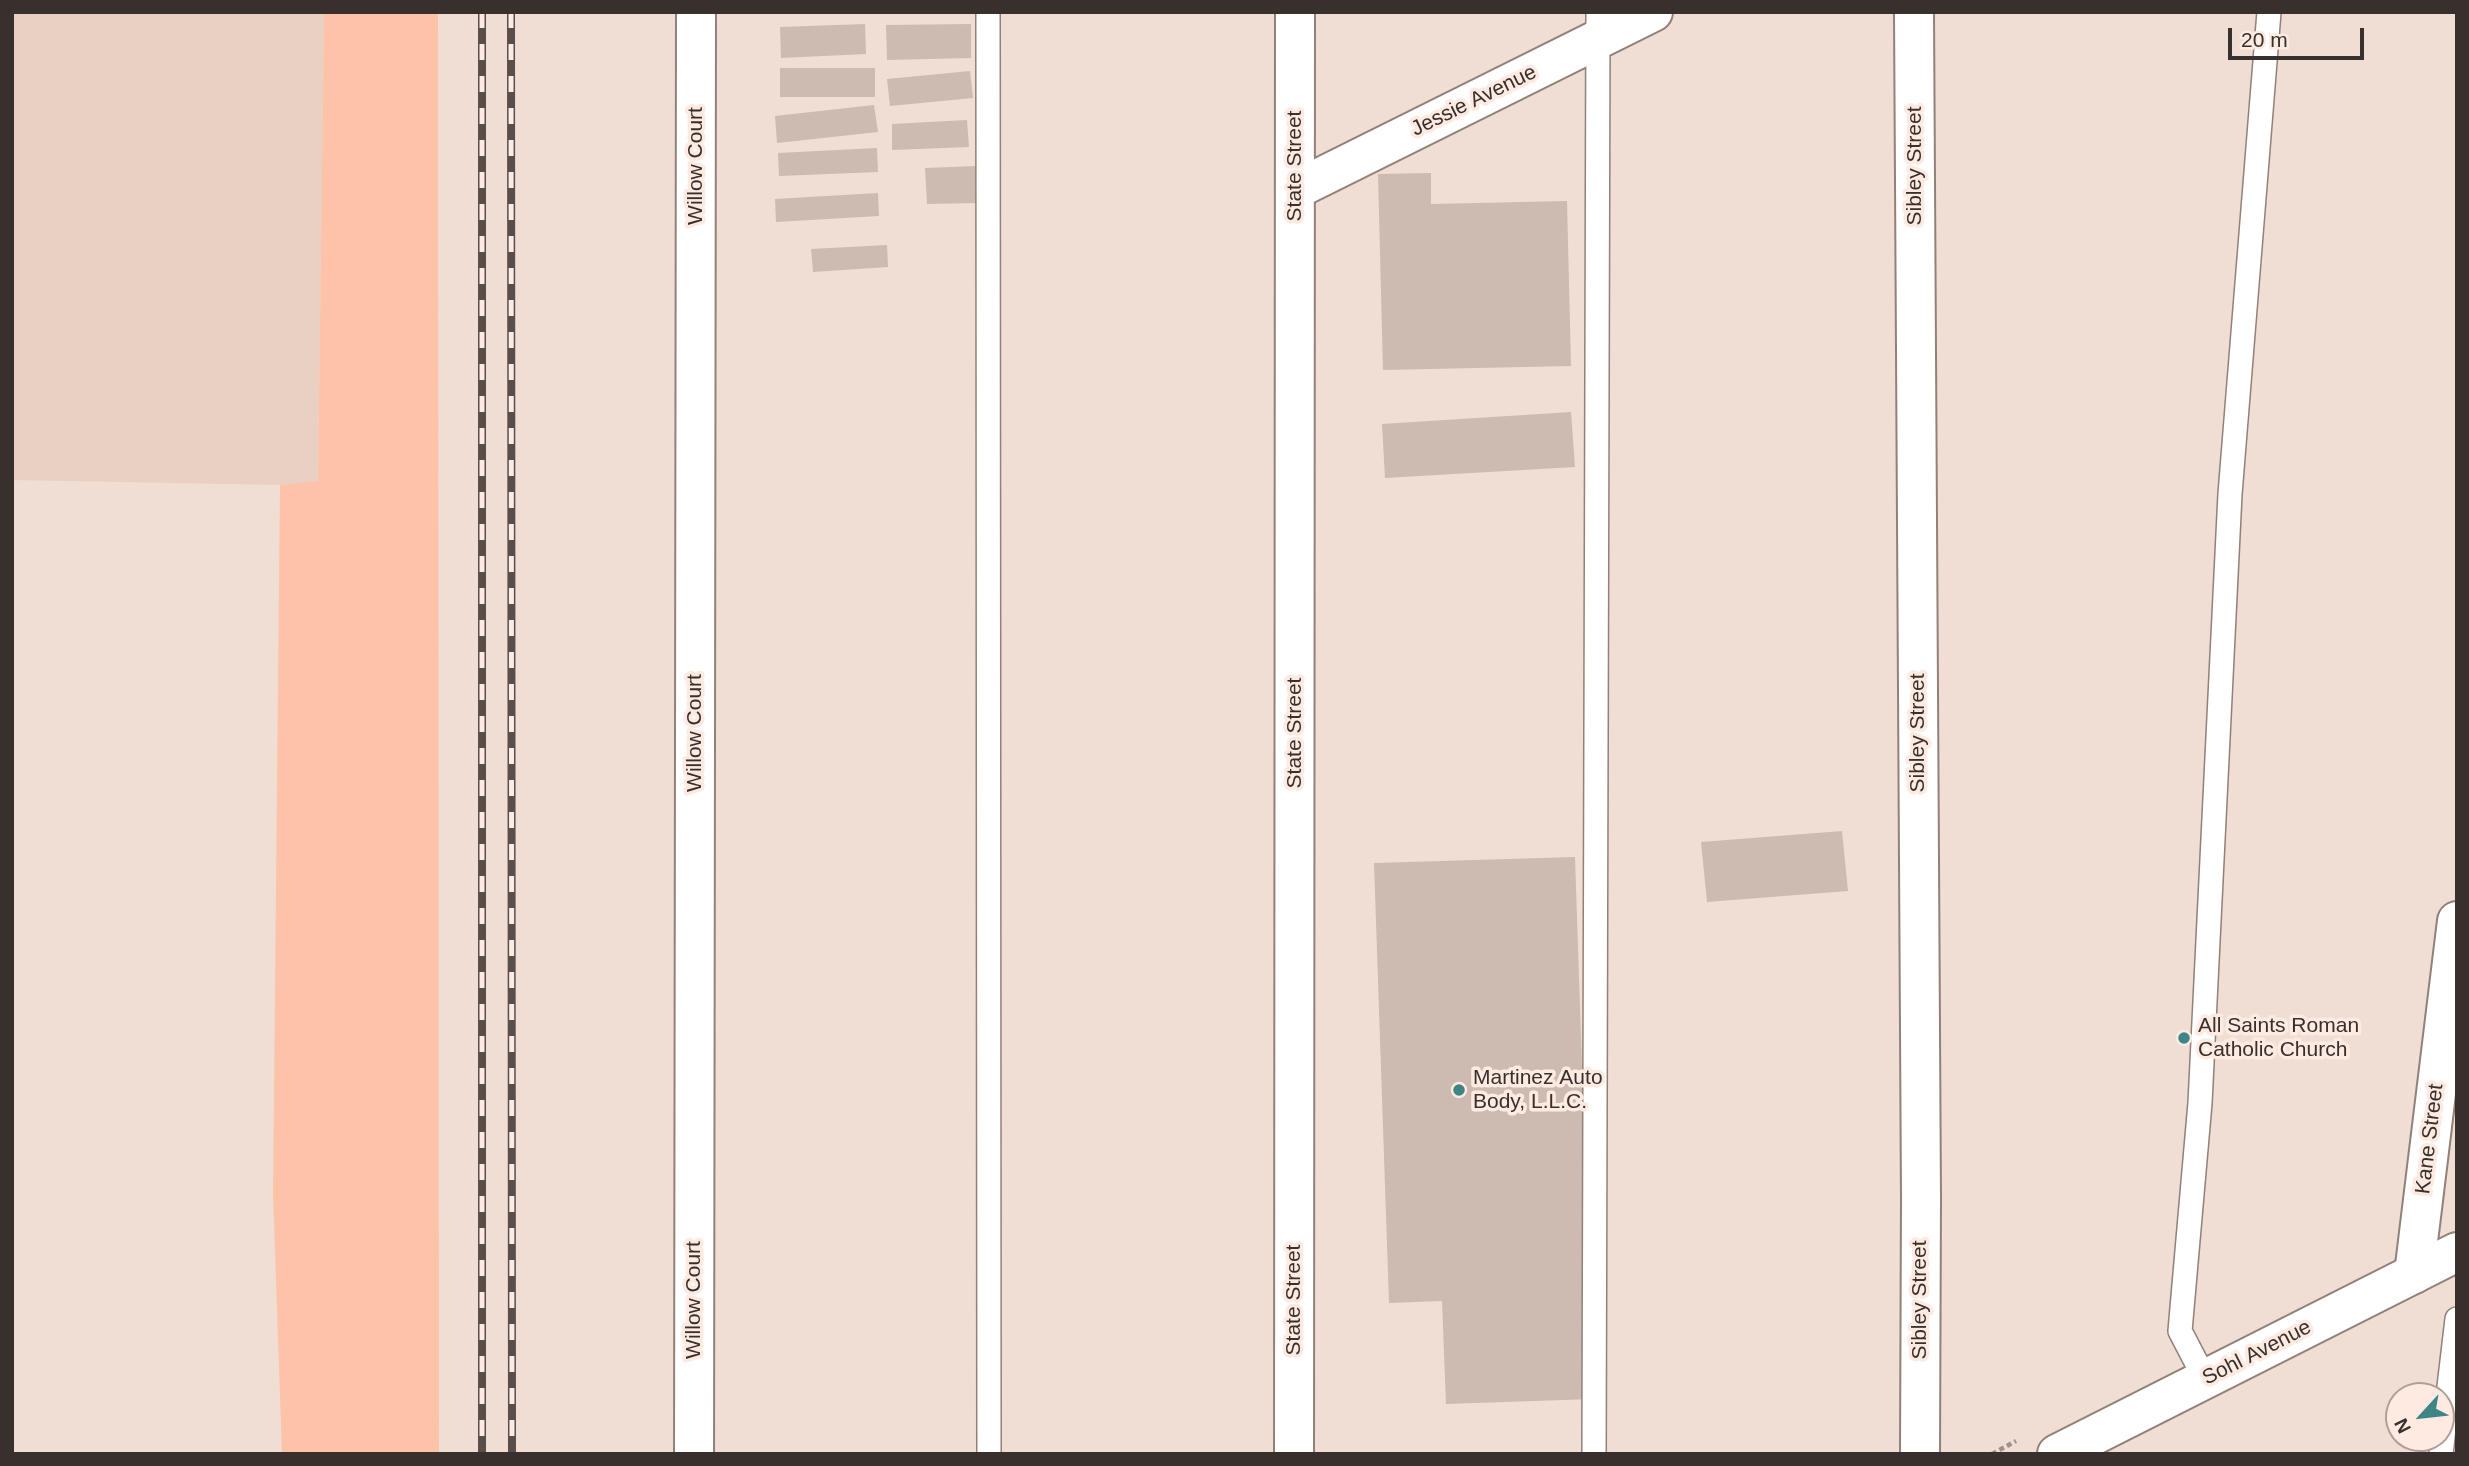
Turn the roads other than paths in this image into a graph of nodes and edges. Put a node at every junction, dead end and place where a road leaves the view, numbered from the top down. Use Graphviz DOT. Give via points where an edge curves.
graph roads {
  1 [pos="696,12"];
  2 [pos="988,12"];
  3 [pos="1295,12"];
  4 [pos="1653,12"];
  5 [pos="1914,12"];
  6 [pos="2269,12"];
  7 [pos="1598,26"];
  8 [pos="1295,190"];
  9 [pos="2457,921"];
  10 [pos="2457,1252"];
  11 [pos="2414,1273"];
  12 [pos="2457,1319"];
  13 [pos="2205,1379"];
  14 [pos="694,1454"];
  15 [pos="989,1454"];
  16 [pos="1294,1454"];
  17 [pos="1594,1454"];
  18 [pos="1920,1454"];
  19 [pos="2057,1454"];
  20 [pos="2441,1454"];
  1 -- 14 [label="street, Willow Court"];
  2 -- 15 [label="lane"];
  3 -- 8 [label="street, State Street"];
  4 -- 7 [label="street, Jessie Avenue"];
  5 -- 18 [label="street, Sibley Street"];
  6 -- 13 [label="lane" via="2230,494 2200,1103 2180,1331"];
  7 -- 8 [label="street, Jessie Avenue"];
  7 -- 17 [label="lane"];
  8 -- 16 [label="street, State Street"];
  9 -- 11 [label="street, Kane Street"];
  10 -- 11 [label="street, Sohl Avenue"];
  11 -- 13 [label="street, Sohl Avenue"];
  12 -- 20 [label="lane"];
  13 -- 19 [label="street, Sohl Avenue"];
}
